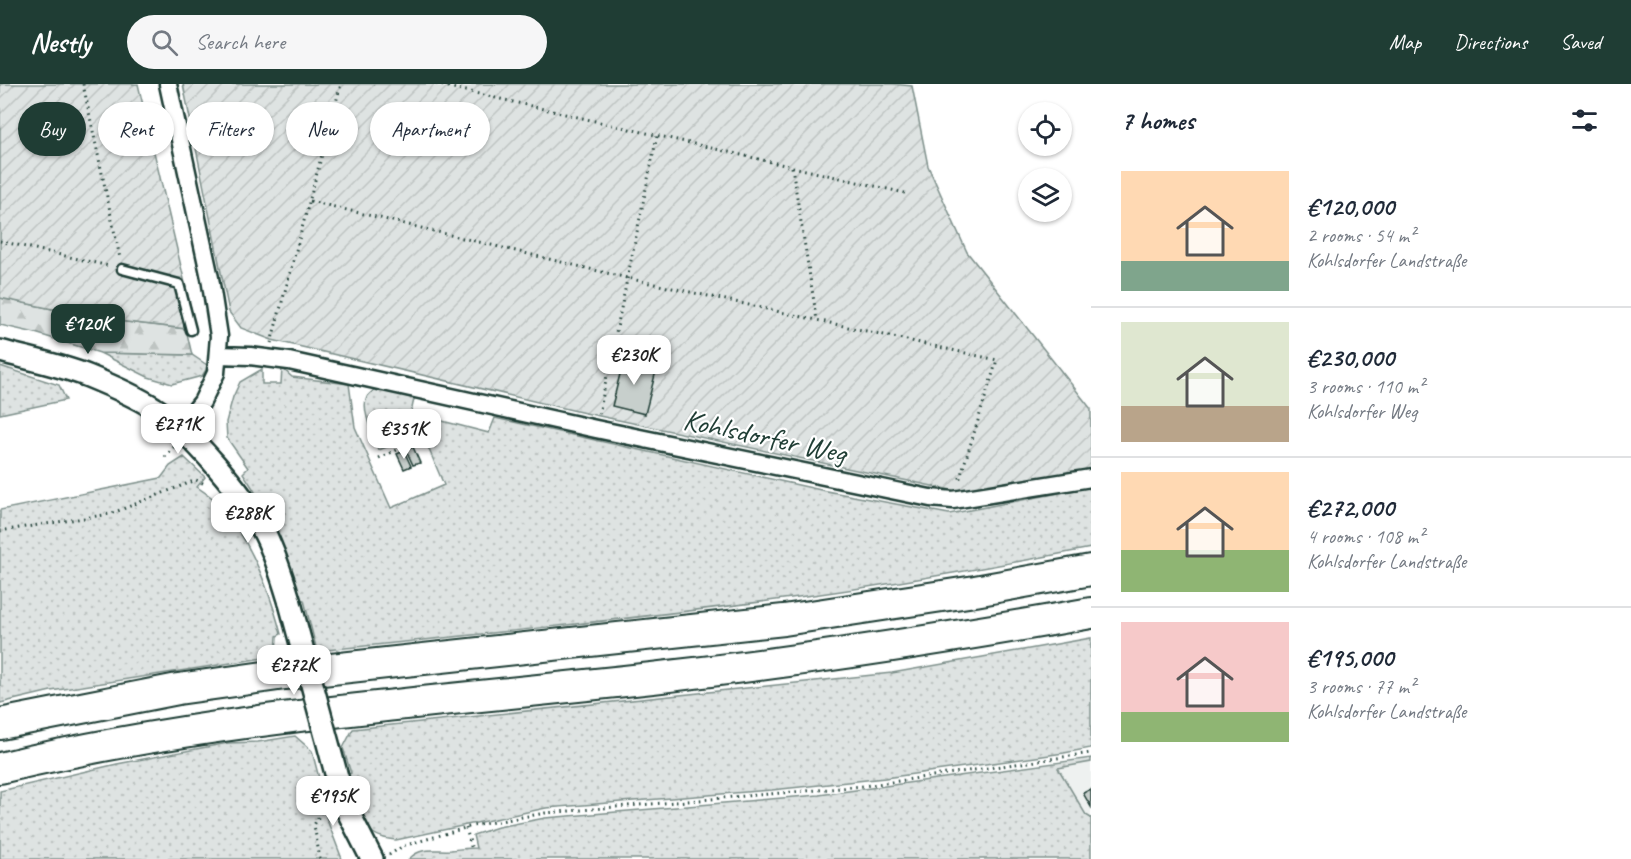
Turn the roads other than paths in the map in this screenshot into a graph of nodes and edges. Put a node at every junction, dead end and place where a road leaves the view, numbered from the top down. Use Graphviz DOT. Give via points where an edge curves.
graph roads {
  1 [pos="168,84"];
  2 [pos="122,269"];
  3 [pos="191,330"];
  4 [pos="0,351"];
  5 [pos="219,355"];
  6 [pos="180,429"];
  7 [pos="1091,478"];
  8 [pos="1091,570"];
  9 [pos="1091,613"];
  10 [pos="0,724"];
  11 [pos="0,768"];
  12 [pos="372,859"];
  1 -- 5 [label="street" via="210,278"];
  2 -- 3 [label="lane" via="179,284"];
  4 -- 6 [label="street" via="87,375 156,409"];
  5 -- 6 [label="street" via="209,390"];
  5 -- 7 [label="street, Kohlsdorfer Weg" via="289,361 930,498 952,500"];
  6 -- 12 [label="street, bridge" via="224,475 265,535 291,603 344,804"];
  8 -- 10 [label="highway" via="784,620 178,689"];
  9 -- 11 [label="highway" via="819,657 188,730"];
}
